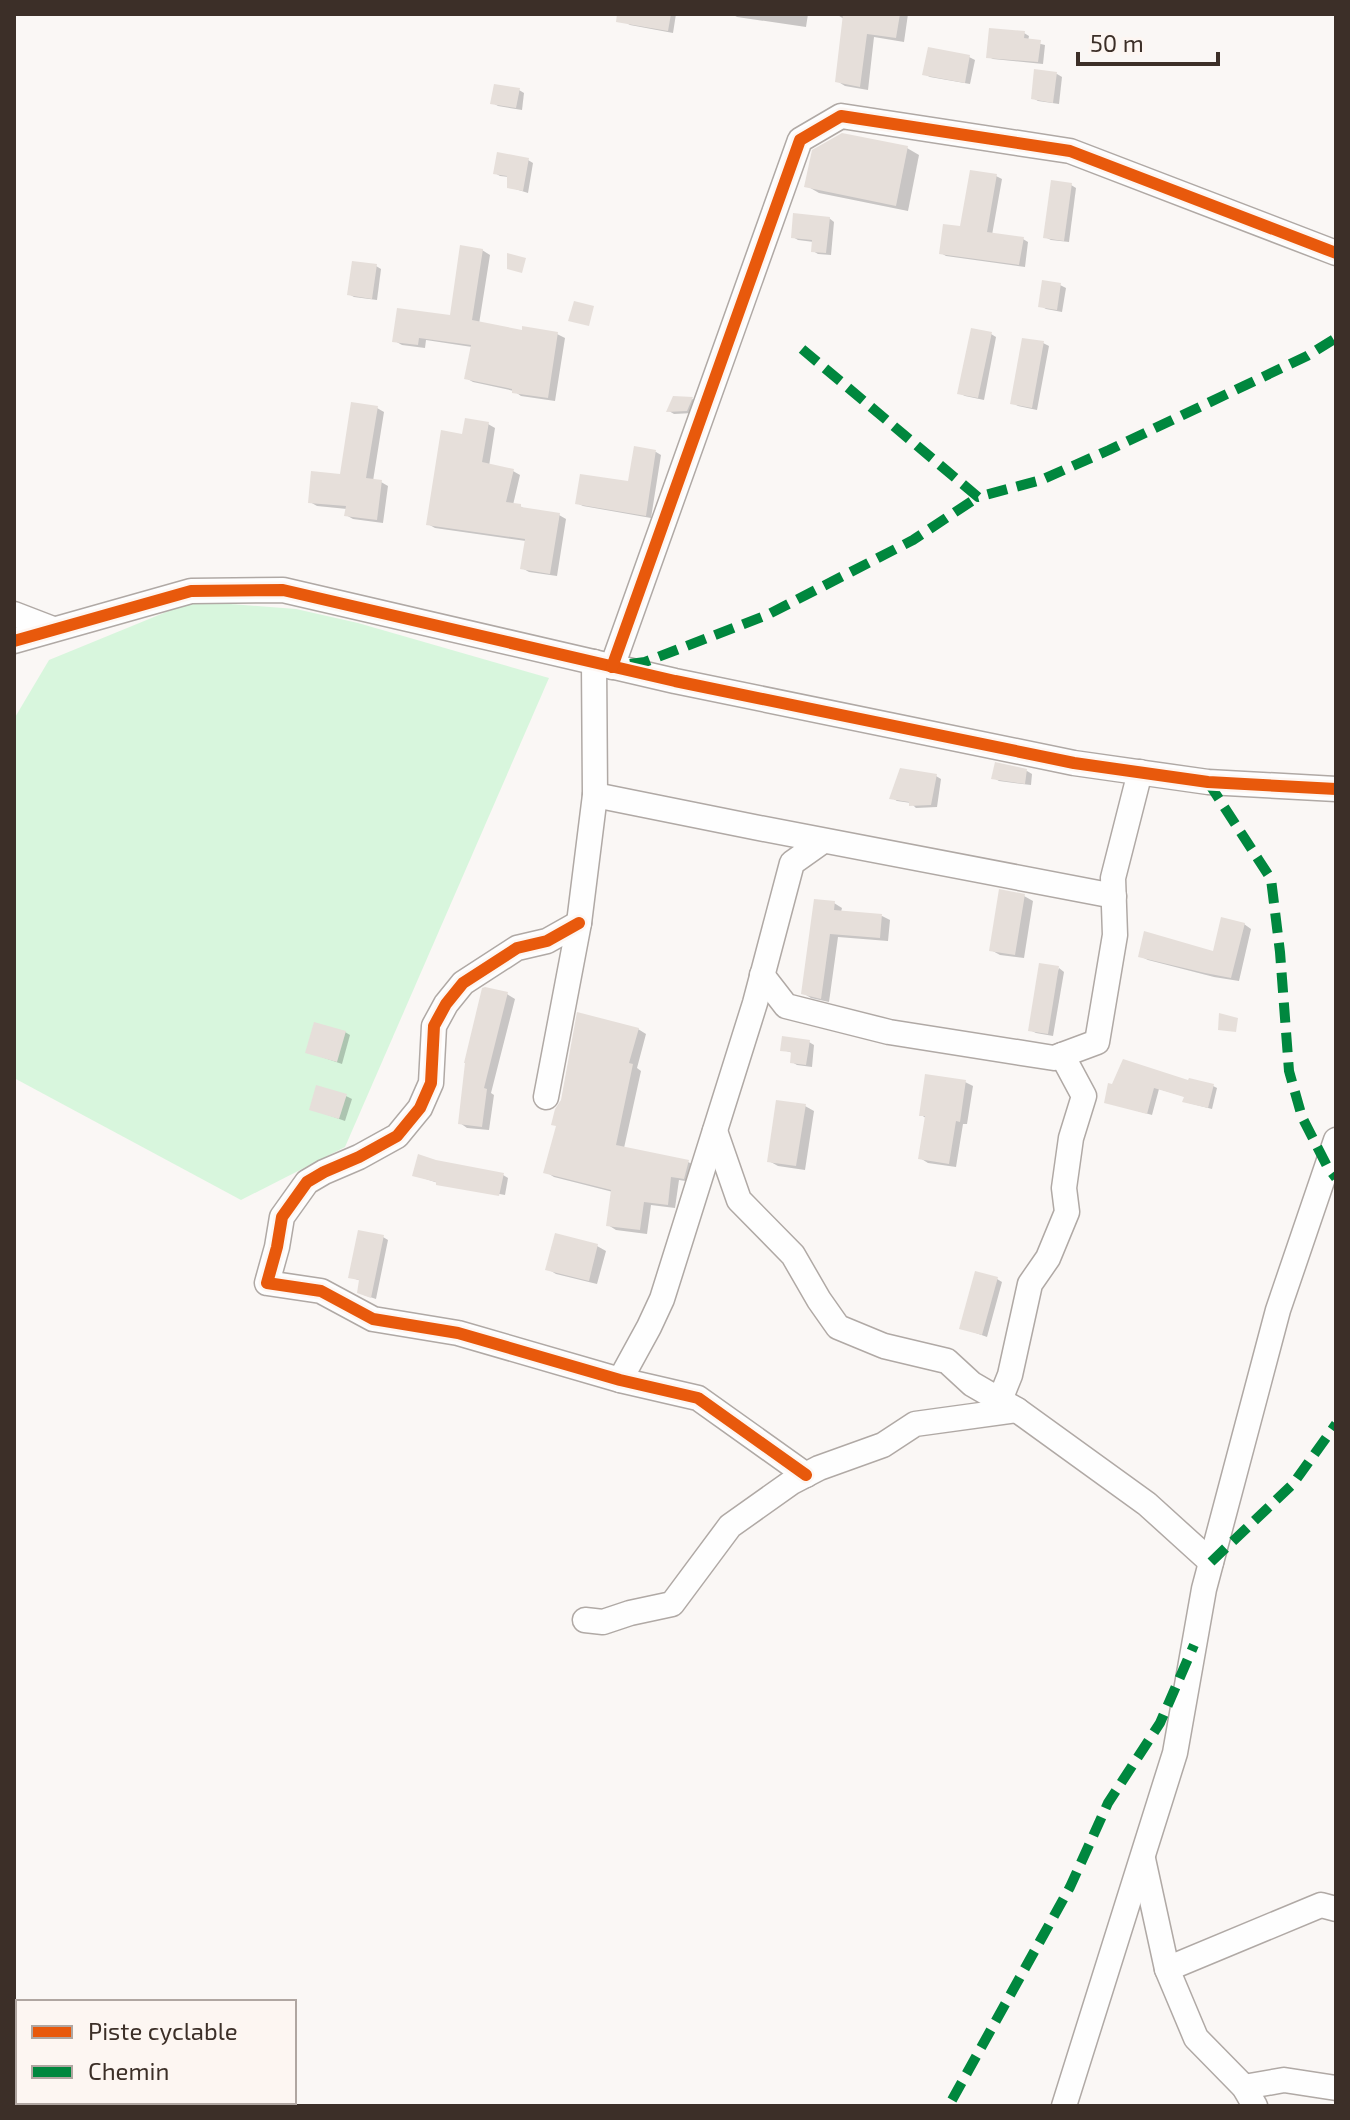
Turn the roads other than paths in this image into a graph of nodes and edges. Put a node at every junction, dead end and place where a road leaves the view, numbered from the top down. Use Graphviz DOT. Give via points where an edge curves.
graph roads {
  1 [pos="1336,253"];
  2 [pos="14,614"];
  3 [pos="53,629"];
  4 [pos="14,641"];
  5 [pos="603,665"];
  6 [pos="1140,772"];
  7 [pos="1336,789"];
  8 [pos="595,795"];
  9 [pos="823,841"];
  10 [pos="1114,896"];
  11 [pos="579,923"];
  12 [pos="762,975"];
  13 [pos="1062,1055"];
  14 [pos="546,1097"];
  15 [pos="715,1131"];
  16 [pos="1336,1140"];
  17 [pos="620,1380"];
  18 [pos="1008,1405"];
  19 [pos="806,1475"];
  20 [pos="1211,1562"];
  21 [pos="585,1620"];
  22 [pos="1142,1857"];
  23 [pos="1336,1909"];
  24 [pos="1167,1969"];
  25 [pos="1331,2084"];
  26 [pos="1250,2096"];
  27 [pos="1064,2106"];
  1 -- 5 [label="street" via="1070,151 841,116 800,140"];
  2 -- 3 [label="street"];
  3 -- 4 [label="street"];
  3 -- 5 [label="street" via="191,591 283,590"];
  5 -- 6 [label="street" via="1074,763"];
  5 -- 8 [label="street"];
  6 -- 7 [label="street" via="1208,782"];
  6 -- 10 [label="street" via="1113,878"];
  8 -- 9 [label="street"];
  8 -- 11 [label="street"];
  9 -- 10 [label="street"];
  9 -- 12 [label="street" via="792,863"];
  10 -- 13 [label="street" via="1115,935 1097,1042"];
  11 -- 14 [label="street"];
  11 -- 17 [label="street" via="547,941 517,948 463,983 434,1026 431,1083 420,1108 397,1136 307,1182 282,1217 267,1283 321,1291 373,1319 458,1333"];
  12 -- 13 [label="street" via="786,1006 889,1032 1054,1058"];
  12 -- 15 [label="street"];
  13 -- 18 [label="street" via="1084,1096 1071,1138 1064,1188 1067,1212 1048,1258 1030,1284"];
  15 -- 17 [label="street" via="662,1299"];
  15 -- 18 [label="street" via="739,1200 793,1255 838,1327 884,1346 947,1361 972,1384"];
  16 -- 20 [label="street" via="1278,1310"];
  17 -- 19 [label="street" via="698,1398"];
  18 -- 19 [label="street" via="915,1424 883,1445"];
  18 -- 20 [label="street" via="1147,1504"];
  19 -- 21 [label="street" via="730,1526 672,1604 603,1622"];
  20 -- 22 [label="street" via="1175,1753"];
  22 -- 24 [label="street"];
  22 -- 27 [label="street"];
  23 -- 24 [label="street" via="1321,1905"];
  24 -- 26 [label="street" via="1196,2038"];
  25 -- 26 [label="street" via="1284,2080"];
}
